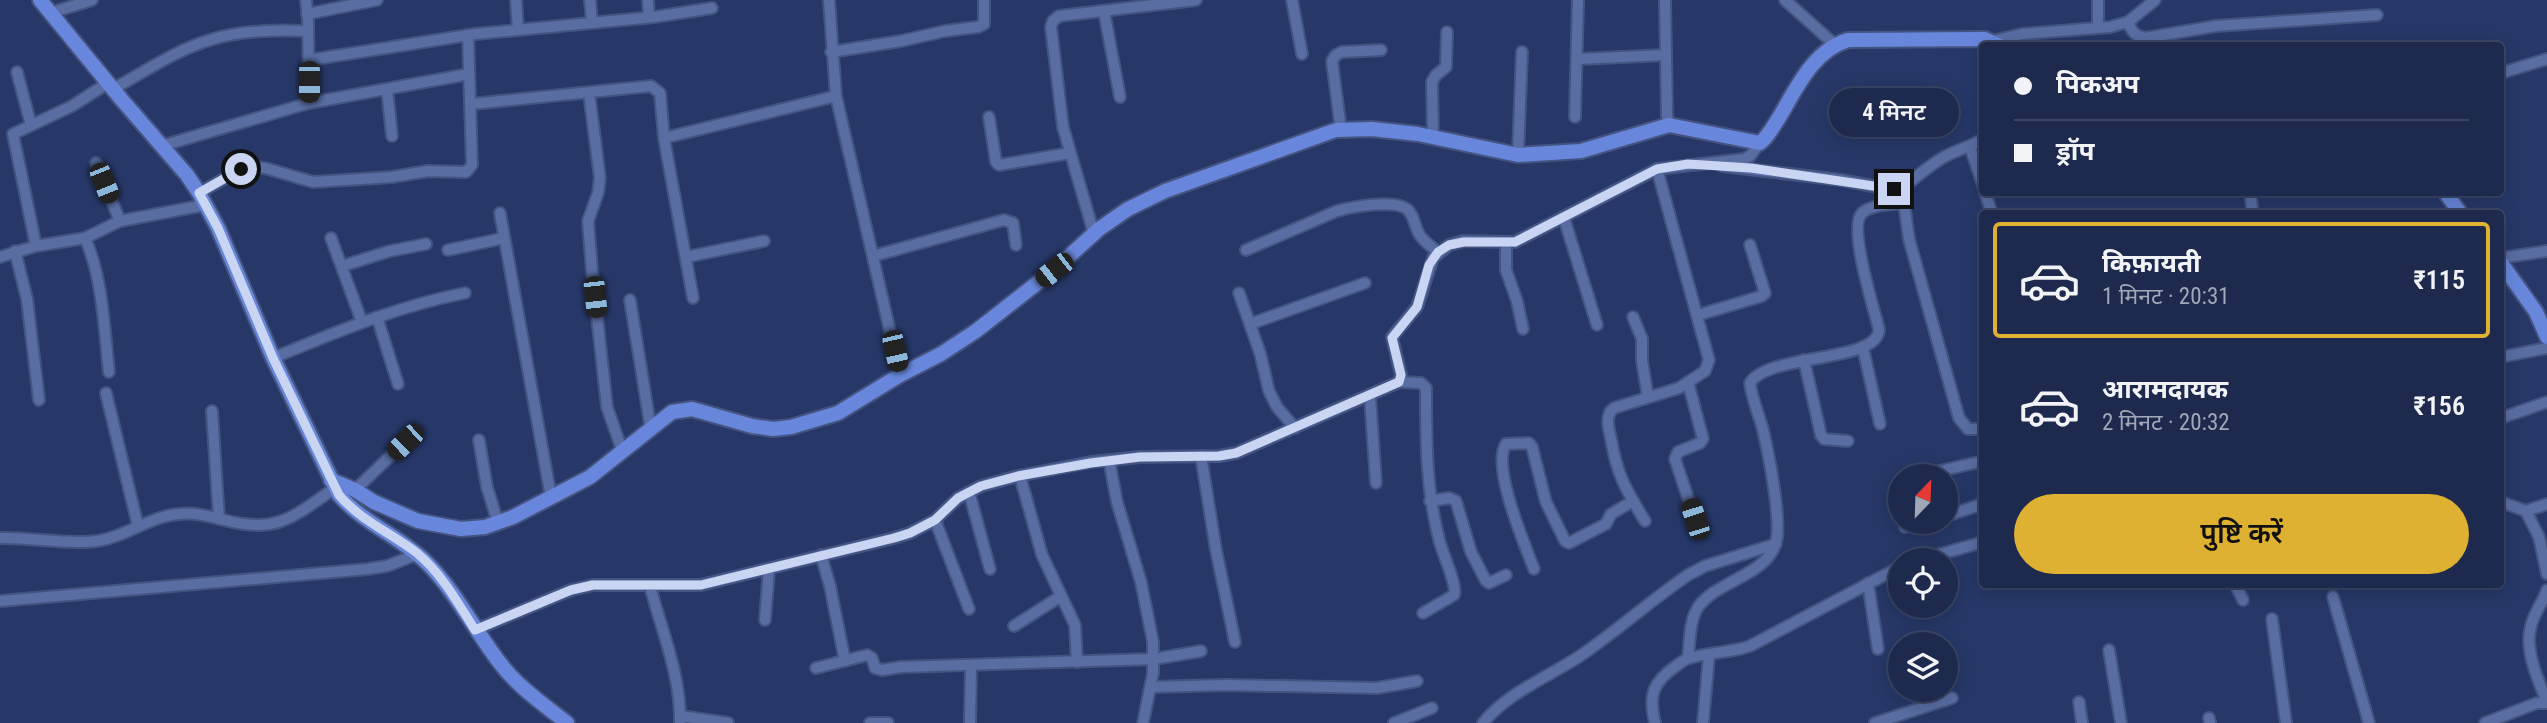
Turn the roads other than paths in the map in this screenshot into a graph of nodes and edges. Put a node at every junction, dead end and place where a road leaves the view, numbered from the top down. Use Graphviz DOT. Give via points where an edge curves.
graph roads {
  1 [pos="40,0"];
  2 [pos="92,0"];
  3 [pos="306,0"];
  4 [pos="377,0"];
  5 [pos="516,0"];
  6 [pos="590,0"];
  7 [pos="648,0"];
  8 [pos="829,0"];
  9 [pos="984,0"];
  10 [pos="1196,0"];
  11 [pos="1292,0"];
  12 [pos="1578,0"];
  13 [pos="1665,0"];
  14 [pos="1785,0"];
  15 [pos="2098,0"];
  16 [pos="2155,0"];
  17 [pos="712,8"];
  18 [pos="1104,12"];
  19 [pos="50,13"];
  20 [pos="307,14"];
  21 [pos="2377,15"];
  22 [pos="649,17"];
  23 [pos="2129,22"];
  24 [pos="592,23"];
  25 [pos="2098,28"];
  26 [pos="518,30"];
  27 [pos="308,31"];
  28 [pos="1447,32"];
  29 [pos="468,35"];
  30 [pos="1999,42"];
  31 [pos="1979,43"];
  32 [pos="1834,44"];
  33 [pos="1381,50"];
  34 [pos="831,52"];
  35 [pos="1522,52"];
  36 [pos="1302,54"];
  37 [pos="1665,55"];
  38 [pos="1578,59"];
  39 [pos="2547,59"];
  40 [pos="309,60"];
  41 [pos="17,72"];
  42 [pos="2504,72"];
  43 [pos="469,75"];
  44 [pos="110,86"];
  45 [pos="387,89"];
  46 [pos="589,93"];
  47 [pos="836,96"];
  48 [pos="1119,97"];
  49 [pos="309,103"];
  50 [pos="471,104"];
  51 [pos="989,117"];
  52 [pos="1575,117"];
  53 [pos="31,125"];
  54 [pos="1669,125"];
  55 [pos="1341,130"];
  56 [pos="392,136"];
  57 [pos="1433,137"];
  58 [pos="664,138"];
  59 [pos="1979,141"];
  60 [pos="1760,143"];
  61 [pos="161,146"];
  62 [pos="1970,147"];
  63 [pos="1070,153"];
  64 [pos="1518,155"];
  65 [pos="96,163"];
  66 [pos="1688,164"];
  67 [pos="1657,169"];
  68 [pos="1979,173"];
  69 [pos="1899,191"];
  70 [pos="202,199"];
  71 [pos="1904,203"];
  72 [pos="500,213"];
  73 [pos="1564,218"];
  74 [pos="120,221"];
  75 [pos="1094,234"];
  76 [pos="85,238"];
  77 [pos="331,238"];
  78 [pos="504,238"];
  79 [pos="764,241"];
  80 [pos="426,244"];
  81 [pos="1506,244"];
  82 [pos="1016,245"];
  83 [pos="1750,245"];
  84 [pos="37,247"];
  85 [pos="448,250"];
  86 [pos="1246,250"];
  87 [pos="15,251"];
  88 [pos="2547,251"];
  89 [pos="1438,252"];
  90 [pos="873,256"];
  91 [pos="0,257"];
  92 [pos="686,257"];
  93 [pos="2504,260"];
  94 [pos="2504,265"];
  95 [pos="342,266"];
  96 [pos="1365,283"];
  97 [pos="465,293"];
  98 [pos="1239,293"];
  99 [pos="693,298"];
  100 [pos="630,300"];
  101 [pos="1698,315"];
  102 [pos="377,317"];
  103 [pos="1633,317"];
  104 [pos="362,321"];
  105 [pos="1250,324"];
  106 [pos="1597,325"];
  107 [pos="1523,329"];
  108 [pos="2547,337"];
  109 [pos="1863,348"];
  110 [pos="2547,348"];
  111 [pos="2504,356"];
  112 [pos="273,358"];
  113 [pos="1804,360"];
  114 [pos="109,372"];
  115 [pos="900,375"];
  116 [pos="1399,382"];
  117 [pos="1688,382"];
  118 [pos="398,384"];
  119 [pos="106,393"];
  120 [pos="1370,396"];
  121 [pos="1648,397"];
  122 [pos="39,400"];
  123 [pos="2547,402"];
  124 [pos="212,411"];
  125 [pos="2504,417"];
  126 [pos="1880,424"];
  127 [pos="1295,428"];
  128 [pos="1979,429"];
  129 [pos="651,430"];
  130 [pos="479,440"];
  131 [pos="1848,441"];
  132 [pos="405,442"];
  133 [pos="623,453"];
  134 [pos="1201,456"];
  135 [pos="1109,460"];
  136 [pos="1979,462"];
  137 [pos="1958,467"];
  138 [pos="1020,476"];
  139 [pos="1376,483"];
  140 [pos="333,484"];
  141 [pos="355,490"];
  142 [pos="969,492"];
  143 [pos="551,497"];
  144 [pos="1430,501"];
  145 [pos="1633,501"];
  146 [pos="2504,503"];
  147 [pos="2547,504"];
  148 [pos="1979,505"];
  149 [pos="2526,511"];
  150 [pos="1958,512"];
  151 [pos="219,519"];
  152 [pos="1695,519"];
  153 [pos="935,520"];
  154 [pos="1645,521"];
  155 [pos="498,523"];
  156 [pos="138,526"];
  157 [pos="0,538"];
  158 [pos="1979,543"];
  159 [pos="1776,544"];
  160 [pos="1958,549"];
  161 [pos="418,554"];
  162 [pos="821,555"];
  163 [pos="769,569"];
  164 [pos="990,569"];
  165 [pos="1534,569"];
  166 [pos="1888,573"];
  167 [pos="2547,574"];
  168 [pos="1506,575"];
  169 [pos="1868,583"];
  170 [pos="650,586"];
  171 [pos="2237,588"];
  172 [pos="2547,590"];
  173 [pos="1061,596"];
  174 [pos="2333,597"];
  175 [pos="2242,600"];
  176 [pos="0,601"];
  177 [pos="969,609"];
  178 [pos="1423,613"];
  179 [pos="2272,619"];
  180 [pos="765,620"];
  181 [pos="1014,626"];
  182 [pos="475,630"];
  183 [pos="1235,642"];
  184 [pos="1878,649"];
  185 [pos="2109,650"];
  186 [pos="1200,651"];
  187 [pos="1709,655"];
  188 [pos="1688,658"];
  189 [pos="1154,659"];
  190 [pos="845,661"];
  191 [pos="1077,662"];
  192 [pos="971,665"];
  193 [pos="816,668"];
  194 [pos="1417,681"];
  195 [pos="1151,687"];
  196 [pos="1940,702"];
  197 [pos="2079,702"];
  198 [pos="2547,702"];
  199 [pos="1432,708"];
  200 [pos="680,720"];
  201 [pos="2503,720"];
  202 [pos="567,723"];
  203 [pos="728,723"];
  204 [pos="870,723"];
  205 [pos="887,723"];
  206 [pos="970,723"];
  207 [pos="1143,723"];
  208 [pos="1394,723"];
  209 [pos="1483,723"];
  210 [pos="1655,723"];
  211 [pos="1703,723"];
  212 [pos="1875,723"];
  213 [pos="2082,723"];
  214 [pos="2121,723"];
  215 [pos="2286,723"];
  216 [pos="2369,723"];
  217 [pos="2485,723"];
  1 -- 19 [label="street"];
  2 -- 19 [label="street"];
  3 -- 20 [label="street"];
  4 -- 20 [label="street"];
  5 -- 26 [label="street"];
  6 -- 24 [label="street"];
  7 -- 22 [label="street"];
  8 -- 34 [label="street"];
  9 -- 34 [label="street" via="986,19 978,27"];
  10 -- 18 [label="street"];
  11 -- 36 [label="street"];
  12 -- 38 [label="street"];
  13 -- 37 [label="street"];
  14 -- 32 [label="street"];
  15 -- 25 [label="street"];
  16 -- 23 [label="street"];
  17 -- 22 [label="street"];
  18 -- 48 [label="street"];
  18 -- 63 [label="street" via="1059,16 1051,27"];
  19 -- 44 [label="street"];
  20 -- 27 [label="street"];
  21 -- 23 [label="street" via="2216,26 2145,38 2136,36"];
  22 -- 24 [label="street"];
  23 -- 25 [label="street"];
  24 -- 26 [label="street"];
  25 -- 30 [label="street" via="2022,34"];
  26 -- 29 [label="street"];
  27 -- 40 [label="street"];
  27 -- 44 [label="street" via="272,30 214,38"];
  28 -- 57 [label="street" via="1446,67 1432,82"];
  29 -- 40 [label="street"];
  29 -- 43 [label="street"];
  31 -- 32 [label="street" via="1848,40"];
  32 -- 60 [label="street" via="1808,69"];
  33 -- 55 [label="street" via="1342,52 1332,61"];
  34 -- 47 [label="street"];
  35 -- 64 [label="street"];
  37 -- 38 [label="street"];
  37 -- 54 [label="street"];
  38 -- 52 [label="street"];
  39 -- 42 [label="street"];
  40 -- 49 [label="street"];
  41 -- 53 [label="street"];
  43 -- 45 [label="street"];
  43 -- 50 [label="street"];
  44 -- 53 [label="street"];
  44 -- 61 [label="street"];
  45 -- 49 [label="street"];
  45 -- 56 [label="street"];
  46 -- 50 [label="street"];
  46 -- 58 [label="street" via="657,89"];
  46 -- 133 [label="street" via="600,178 588,220 592,271 607,407"];
  47 -- 58 [label="street"];
  47 -- 90 [label="street"];
  49 -- 61 [label="street"];
  50 -- 70 [label="street" via="472,165 467,172 428,171 313,182 252,167 241,169"];
  51 -- 63 [label="street" via="999,165"];
  53 -- 84 [label="street" via="13,137"];
  54 -- 60 [label="street"];
  54 -- 64 [label="street" via="1581,151"];
  55 -- 57 [label="street"];
  55 -- 75 [label="street" via="1165,191 1128,209"];
  57 -- 64 [label="street"];
  58 -- 92 [label="street"];
  59 -- 62 [label="street"];
  60 -- 66 [label="street" via="1744,159"];
  61 -- 70 [label="street"];
  62 -- 68 [label="street"];
  62 -- 69 [label="street" via="1939,160"];
  63 -- 75 [label="street"];
  65 -- 74 [label="street"];
  66 -- 67 [label="street"];
  66 -- 69 [label="street" via="1775,171"];
  67 -- 73 [label="street"];
  67 -- 101 [label="street"];
  69 -- 71 [label="street"];
  70 -- 74 [label="street"];
  70 -- 112 [label="street"];
  71 -- 109 [label="street" via="1871,208 1858,219 1857,239 1879,329 1876,339"];
  71 -- 128 [label="street" via="1909,239 1959,418 1968,429"];
  72 -- 78 [label="street"];
  73 -- 81 [label="street"];
  73 -- 106 [label="street"];
  74 -- 76 [label="street"];
  75 -- 115 [label="street" via="976,331"];
  76 -- 84 [label="street"];
  76 -- 114 [label="street" via="94,260"];
  77 -- 95 [label="street"];
  78 -- 85 [label="street"];
  78 -- 143 [label="street"];
  79 -- 92 [label="street"];
  80 -- 95 [label="street"];
  81 -- 89 [label="street" via="1464,242"];
  81 -- 107 [label="street" via="1506,270"];
  82 -- 90 [label="street" via="1013,223 1004,220"];
  83 -- 101 [label="street" via="1765,293"];
  84 -- 87 [label="street"];
  86 -- 89 [label="street" via="1337,211 1387,205 1409,210 1424,241"];
  87 -- 91 [label="street"];
  87 -- 122 [label="street" via="27,299"];
  88 -- 93 [label="street"];
  89 -- 116 [label="street" via="1429,265 1417,307 1392,338"];
  90 -- 115 [label="street"];
  92 -- 99 [label="street"];
  94 -- 108 [label="street"];
  95 -- 104 [label="street"];
  96 -- 105 [label="street"];
  97 -- 102 [label="street"];
  98 -- 105 [label="street"];
  100 -- 129 [label="street"];
  101 -- 117 [label="street" via="1708,366"];
  102 -- 104 [label="street"];
  102 -- 118 [label="street"];
  103 -- 121 [label="street" via="1643,339"];
  104 -- 112 [label="street"];
  105 -- 127 [label="street" via="1272,400"];
  109 -- 113 [label="street"];
  109 -- 126 [label="street"];
  110 -- 111 [label="street"];
  112 -- 140 [label="street"];
  113 -- 131 [label="street" via="1821,435"];
  113 -- 159 [label="street" via="1760,373 1750,383 1778,518"];
  115 -- 129 [label="street" via="838,413 792,427 752,426 682,409"];
  116 -- 120 [label="street"];
  116 -- 144 [label="street" via="1421,383 1426,388"];
  117 -- 121 [label="street"];
  117 -- 152 [label="street" via="1703,439 1678,452 1675,459"];
  119 -- 156 [label="street"];
  120 -- 127 [label="street"];
  120 -- 139 [label="street"];
  121 -- 145 [label="street" via="1614,408 1608,418 1616,468"];
  123 -- 125 [label="street"];
  124 -- 151 [label="street"];
  127 -- 134 [label="street" via="1236,453"];
  129 -- 133 [label="street"];
  130 -- 155 [label="street"];
  132 -- 141 [label="street"];
  133 -- 143 [label="street"];
  134 -- 135 [label="street"];
  134 -- 183 [label="street"];
  135 -- 138 [label="street"];
  135 -- 189 [label="street" via="1148,613"];
  136 -- 137 [label="street"];
  138 -- 142 [label="street"];
  138 -- 173 [label="street" via="1042,555"];
  140 -- 141 [label="street"];
  140 -- 151 [label="street" via="277,524 261,527"];
  140 -- 161 [label="street" via="349,508"];
  141 -- 155 [label="street" via="418,521 461,529"];
  142 -- 153 [label="street"];
  142 -- 164 [label="street"];
  143 -- 155 [label="street"];
  144 -- 168 [label="street" via="1456,501 1471,552 1486,581"];
  144 -- 178 [label="street" via="1443,557 1456,587 1454,595"];
  145 -- 154 [label="street"];
  145 -- 165 [label="street" via="1611,514 1606,524 1569,543 1546,502 1532,447 1529,443 1506,444 1502,452 1507,494"];
  146 -- 149 [label="street"];
  147 -- 149 [label="street"];
  148 -- 150 [label="street"];
  149 -- 167 [label="street" via="2539,537"];
  151 -- 156 [label="street" via="178,514"];
  153 -- 162 [label="street" via="910,533"];
  153 -- 177 [label="street"];
  156 -- 157 [label="street" via="98,541"];
  158 -- 160 [label="street"];
  159 -- 188 [label="street" via="1763,562 1698,607"];
  159 -- 209 [label="street" via="1688,575 1581,655 1508,700"];
  161 -- 176 [label="street" via="368,569"];
  161 -- 182 [label="street"];
  162 -- 163 [label="street"];
  162 -- 190 [label="street"];
  163 -- 170 [label="street" via="701,585"];
  163 -- 180 [label="street"];
  166 -- 169 [label="street"];
  169 -- 184 [label="street"];
  169 -- 187 [label="street" via="1750,646"];
  170 -- 182 [label="street" via="593,585 571,590"];
  170 -- 200 [label="street" via="674,668"];
  171 -- 175 [label="street"];
  172 -- 198 [label="street" via="2529,636"];
  173 -- 181 [label="street"];
  173 -- 191 [label="street" via="1075,625"];
  174 -- 216 [label="street"];
  179 -- 215 [label="street"];
  182 -- 202 [label="street" via="523,689"];
  185 -- 214 [label="street"];
  186 -- 189 [label="street"];
  187 -- 188 [label="street"];
  187 -- 211 [label="street"];
  188 -- 210 [label="street" via="1655,685"];
  189 -- 191 [label="street"];
  189 -- 195 [label="street"];
  190 -- 192 [label="street" via="870,655 875,668 882,670"];
  190 -- 193 [label="street"];
  191 -- 192 [label="street"];
  192 -- 206 [label="street"];
  194 -- 195 [label="street" via="1377,688"];
  195 -- 207 [label="street"];
  196 -- 212 [label="street"];
  197 -- 213 [label="street"];
  198 -- 201 [label="street"];
  199 -- 208 [label="street"];
  200 -- 203 [label="street"];
  201 -- 217 [label="street"];
  204 -- 205 [label="street"];
}
